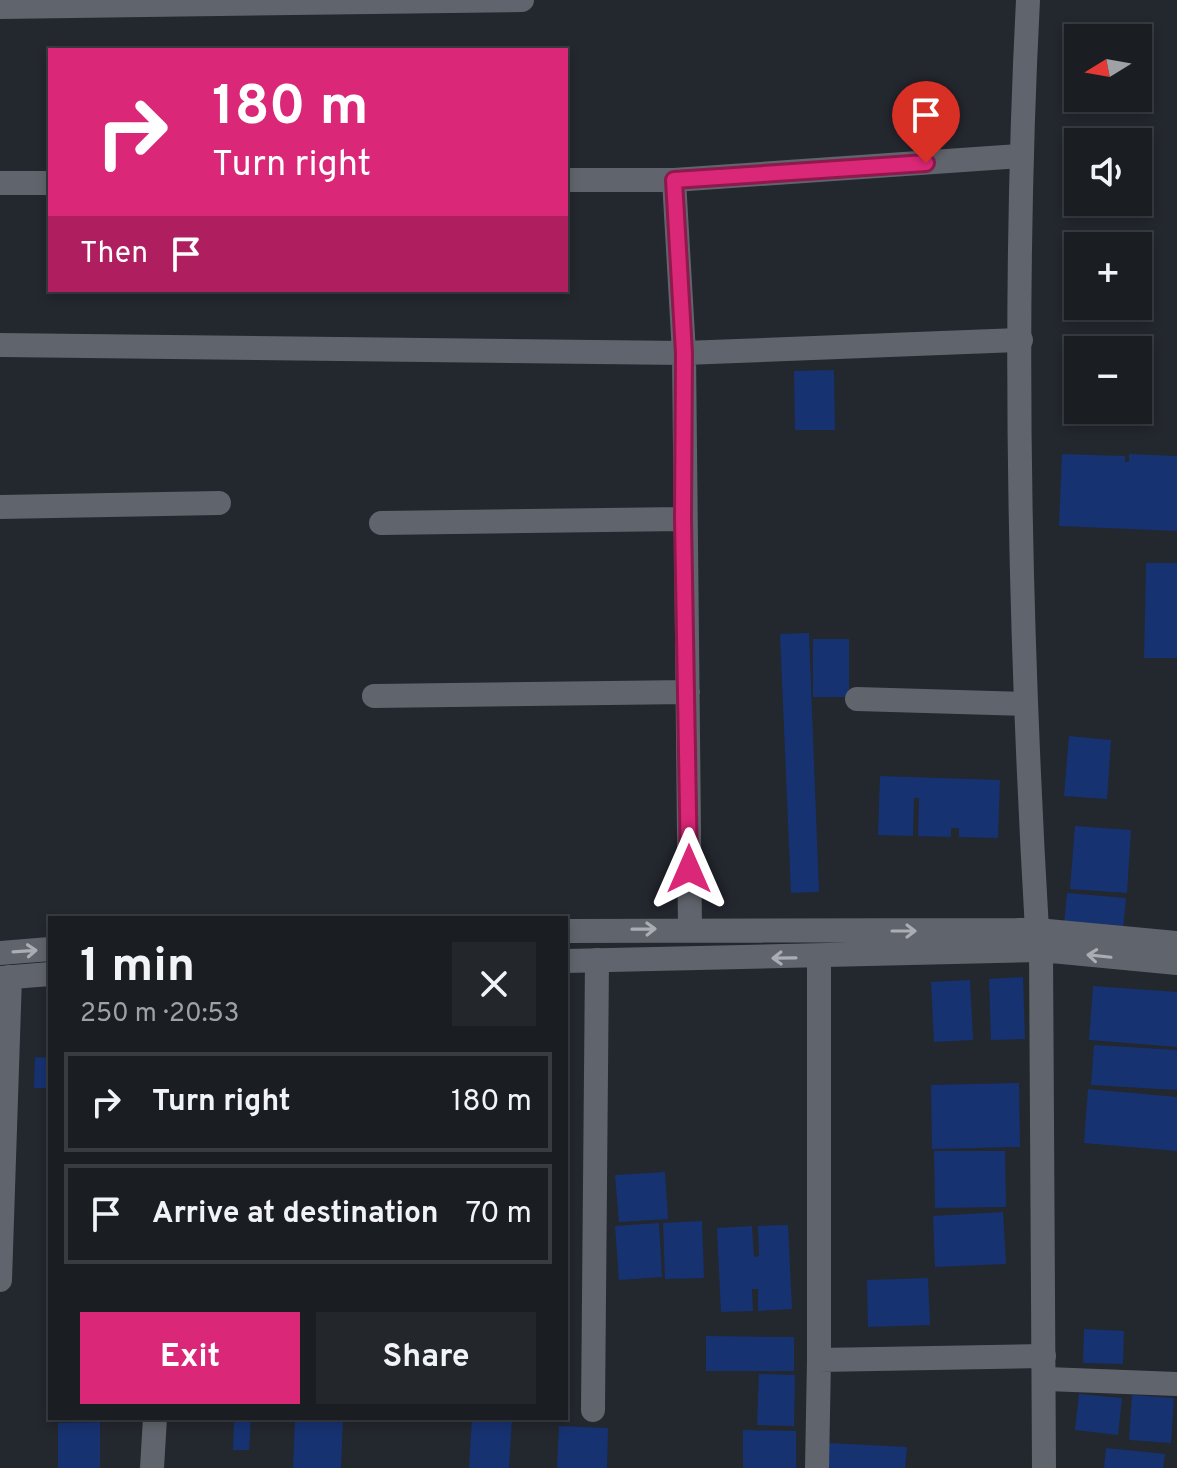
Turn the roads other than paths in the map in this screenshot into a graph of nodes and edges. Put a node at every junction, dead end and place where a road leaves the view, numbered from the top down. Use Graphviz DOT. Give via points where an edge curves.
graph roads {
  1 [pos="522,0"];
  2 [pos="1028,0"];
  3 [pos="0,7"];
  4 [pos="1020,156"];
  5 [pos="568,180"];
  6 [pos="674,180"];
  7 [pos="0,183"];
  8 [pos="48,183"];
  9 [pos="1021,340"];
  10 [pos="0,345"];
  11 [pos="684,353"];
  12 [pos="219,503"];
  13 [pos="0,507"];
  14 [pos="683,519"];
  15 [pos="381,523"];
  16 [pos="688,692"];
  17 [pos="374,696"];
  18 [pos="857,699"];
  19 [pos="1024,704"];
  20 [pos="690,928"];
  21 [pos="568,931"];
  22 [pos="1039,940"];
  23 [pos="1177,943"];
  24 [pos="48,949"];
  25 [pos="0,953"];
  26 [pos="819,958"];
  27 [pos="597,960"];
  28 [pos="568,961"];
  29 [pos="1177,963"];
  30 [pos="48,974"];
  31 [pos="5,977"];
  32 [pos="0,1280"];
  33 [pos="819,1360"];
  34 [pos="1045,1368"];
  35 [pos="1177,1384"];
  36 [pos="593,1410"];
  37 [pos="155,1420"];
  38 [pos="152,1468"];
  39 [pos="817,1468"];
  40 [pos="1044,1468"];
  1 -- 3 [label="street"];
  2 -- 4 [label="street"];
  4 -- 6 [label="street"];
  4 -- 9 [label="street"];
  5 -- 6 [label="street"];
  6 -- 11 [label="street"];
  7 -- 8 [label="street"];
  9 -- 11 [label="street"];
  9 -- 19 [label="street"];
  10 -- 11 [label="street"];
  11 -- 14 [label="street"];
  12 -- 13 [label="street"];
  14 -- 15 [label="street"];
  14 -- 16 [label="street"];
  16 -- 17 [label="street"];
  16 -- 20 [label="street"];
  18 -- 19 [label="street"];
  19 -- 22 [label="street"];
  21 -- 20 [label="street, one-way"];
  20 -- 22 [label="street, one-way"];
  22 -- 23 [label="street"];
  22 -- 26 [label="street"];
  29 -- 22 [label="street, one-way"];
  22 -- 34 [label="street"];
  25 -- 24 [label="street, one-way"];
  26 -- 27 [label="street, one-way"];
  26 -- 33 [label="street"];
  27 -- 28 [label="street"];
  27 -- 36 [label="street"];
  30 -- 31 [label="street"];
  31 -- 32 [label="street"];
  33 -- 34 [label="street"];
  33 -- 39 [label="street"];
  34 -- 35 [label="street"];
  34 -- 40 [label="street"];
  37 -- 38 [label="street"];
}
